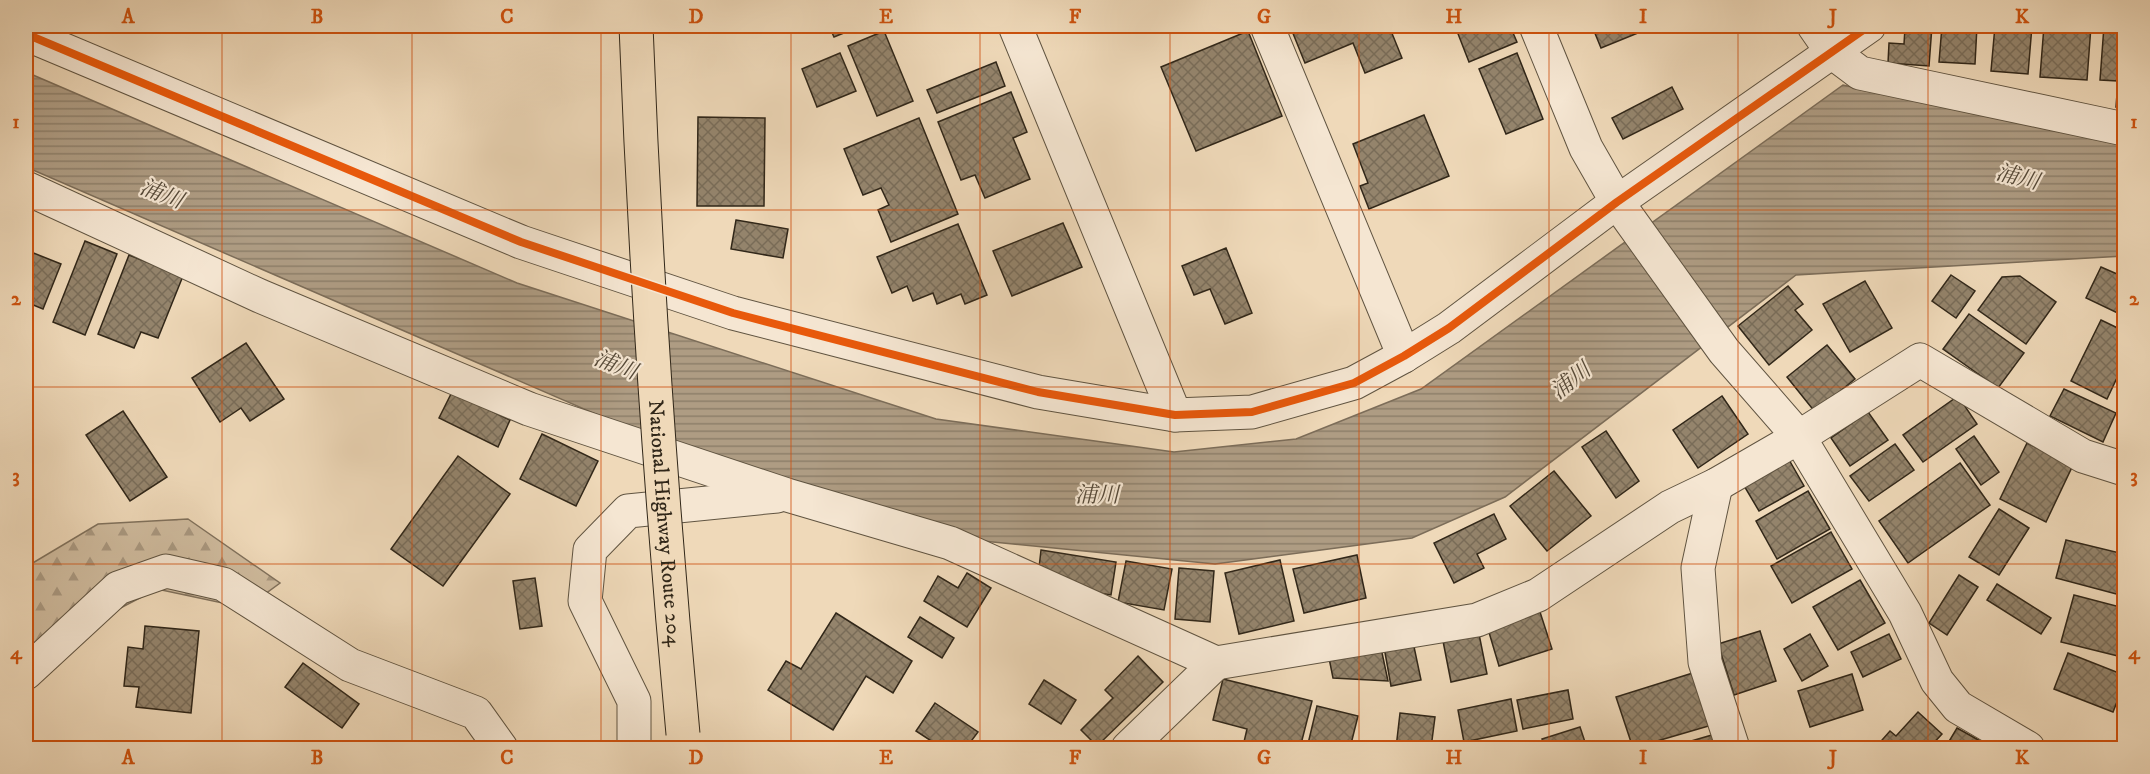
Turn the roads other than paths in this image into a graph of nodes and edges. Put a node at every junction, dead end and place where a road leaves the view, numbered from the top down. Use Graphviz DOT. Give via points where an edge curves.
graph roads {
  1 [pos="636,26"];
  2 [pos="1015,26"];
  3 [pos="1267,26"];
  4 [pos="1536,26"];
  5 [pos="1814,26"];
  6 [pos="1869,26"];
  7 [pos="26,34"];
  8 [pos="1832,52"];
  9 [pos="2124,129"];
  10 [pos="26,188"];
  11 [pos="1617,202"];
  12 [pos="1404,356"];
  13 [pos="1175,415"];
  14 [pos="1799,437"];
  15 [pos="2124,469"];
  16 [pos="1716,485"];
  17 [pos="787,495"];
  18 [pos="1216,663"];
  19 [pos="26,673"];
  20 [pos="683,734"];
  21 [pos="501,748"];
  22 [pos="634,748"];
  23 [pos="1128,748"];
  24 [pos="1733,748"];
  25 [pos="2028,748"];
  1 -- 20 [label="highway, National Highway Route 204, bridge" via="642,190"];
  2 -- 13 [label="street"];
  3 -- 12 [label="street"];
  4 -- 11 [label="street" via="1586,148"];
  5 -- 8 [label="street"];
  6 -- 8 [label="street"];
  7 -- 13 [label="street" via="521,242 733,313 1038,392"];
  8 -- 9 [label="street" via="1860,73"];
  8 -- 11 [label="street"];
  10 -- 17 [label="street" via="260,296 529,409"];
  11 -- 12 [label="street"];
  11 -- 14 [label="street" via="1724,351"];
  12 -- 13 [label="street" via="1354,383 1252,412"];
  14 -- 15 [label="street" via="1920,360 2083,456"];
  14 -- 16 [label="street"];
  14 -- 25 [label="street" via="1905,614 1937,681 1958,707"];
  16 -- 18 [label="street" via="1670,507 1538,595 1477,620"];
  16 -- 24 [label="street" via="1698,568 1705,662"];
  17 -- 18 [label="street" via="951,543"];
  17 -- 22 [label="street" via="628,511 590,550 585,601 634,701"];
  18 -- 23 [label="street"];
  19 -- 21 [label="street" via="118,588 166,571 223,584 350,665 476,713"];
}
